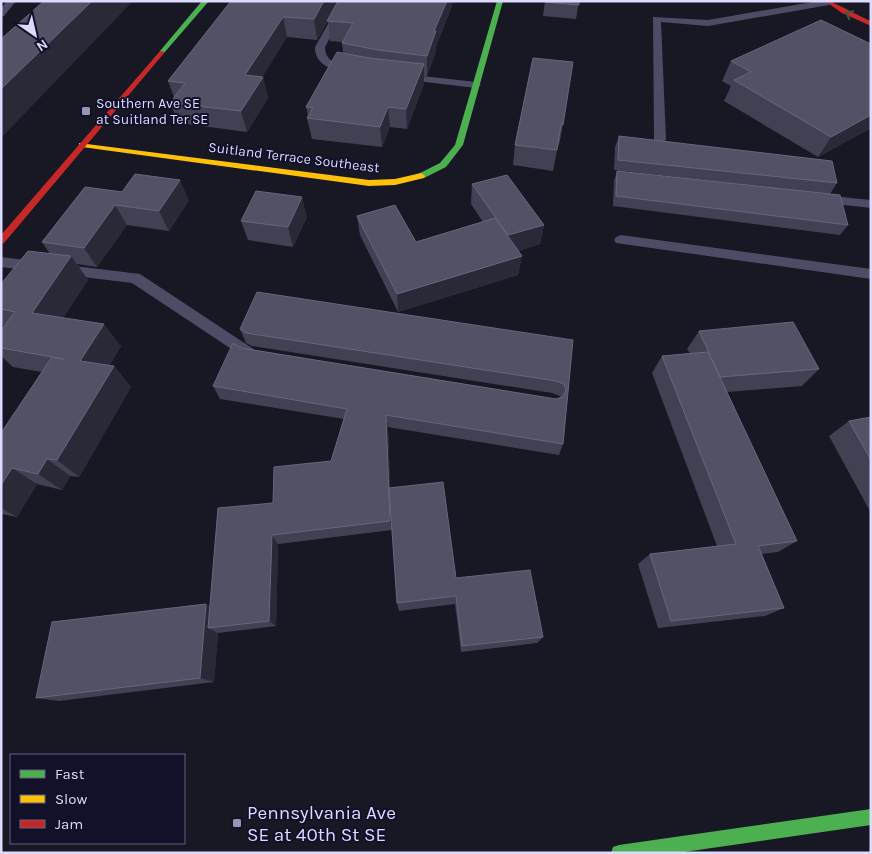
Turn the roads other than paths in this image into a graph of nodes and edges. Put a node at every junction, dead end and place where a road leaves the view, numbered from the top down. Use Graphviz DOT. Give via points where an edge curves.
graph roads {
  1 [pos="12,1"];
  2 [pos="206,1"];
  3 [pos="346,1"];
  4 [pos="500,1"];
  5 [pos="828,2"];
  6 [pos="1,14"];
  7 [pos="871,24"];
  8 [pos="362,72"];
  9 [pos="391,75"];
  10 [pos="476,85"];
  11 [pos="660,140"];
  12 [pos="82,145"];
  13 [pos="812,198"];
  14 [pos="871,204"];
  15 [pos="621,240"];
  16 [pos="1,241"];
  17 [pos="1,262"];
  18 [pos="871,274"];
  19 [pos="268,357"];
  20 [pos="871,818"];
  21 [pos="619,853"];
  1 -- 6 [label="lane"];
  2 -- 12 [label="main road"];
  3 -- 8 [label="lane" via="320,46 319,54 332,66"];
  4 -- 10 [label="main road, Suitland Terrace Southeast"];
  7 -- 5 [label="main road, one-way"];
  5 -- 11 [label="lane" via="708,23 656,19"];
  9 -- 10 [label="lane"];
  10 -- 12 [label="main road, Suitland Terrace Southeast" via="459,145 452,157 429,174 400,182 369,183"];
  12 -- 16 [label="main road"];
  13 -- 14 [label="lane"];
  15 -- 18 [label="lane"];
  17 -- 19 [label="lane" via="135,278 248,354"];
  20 -- 21 [label="main road"];
}
